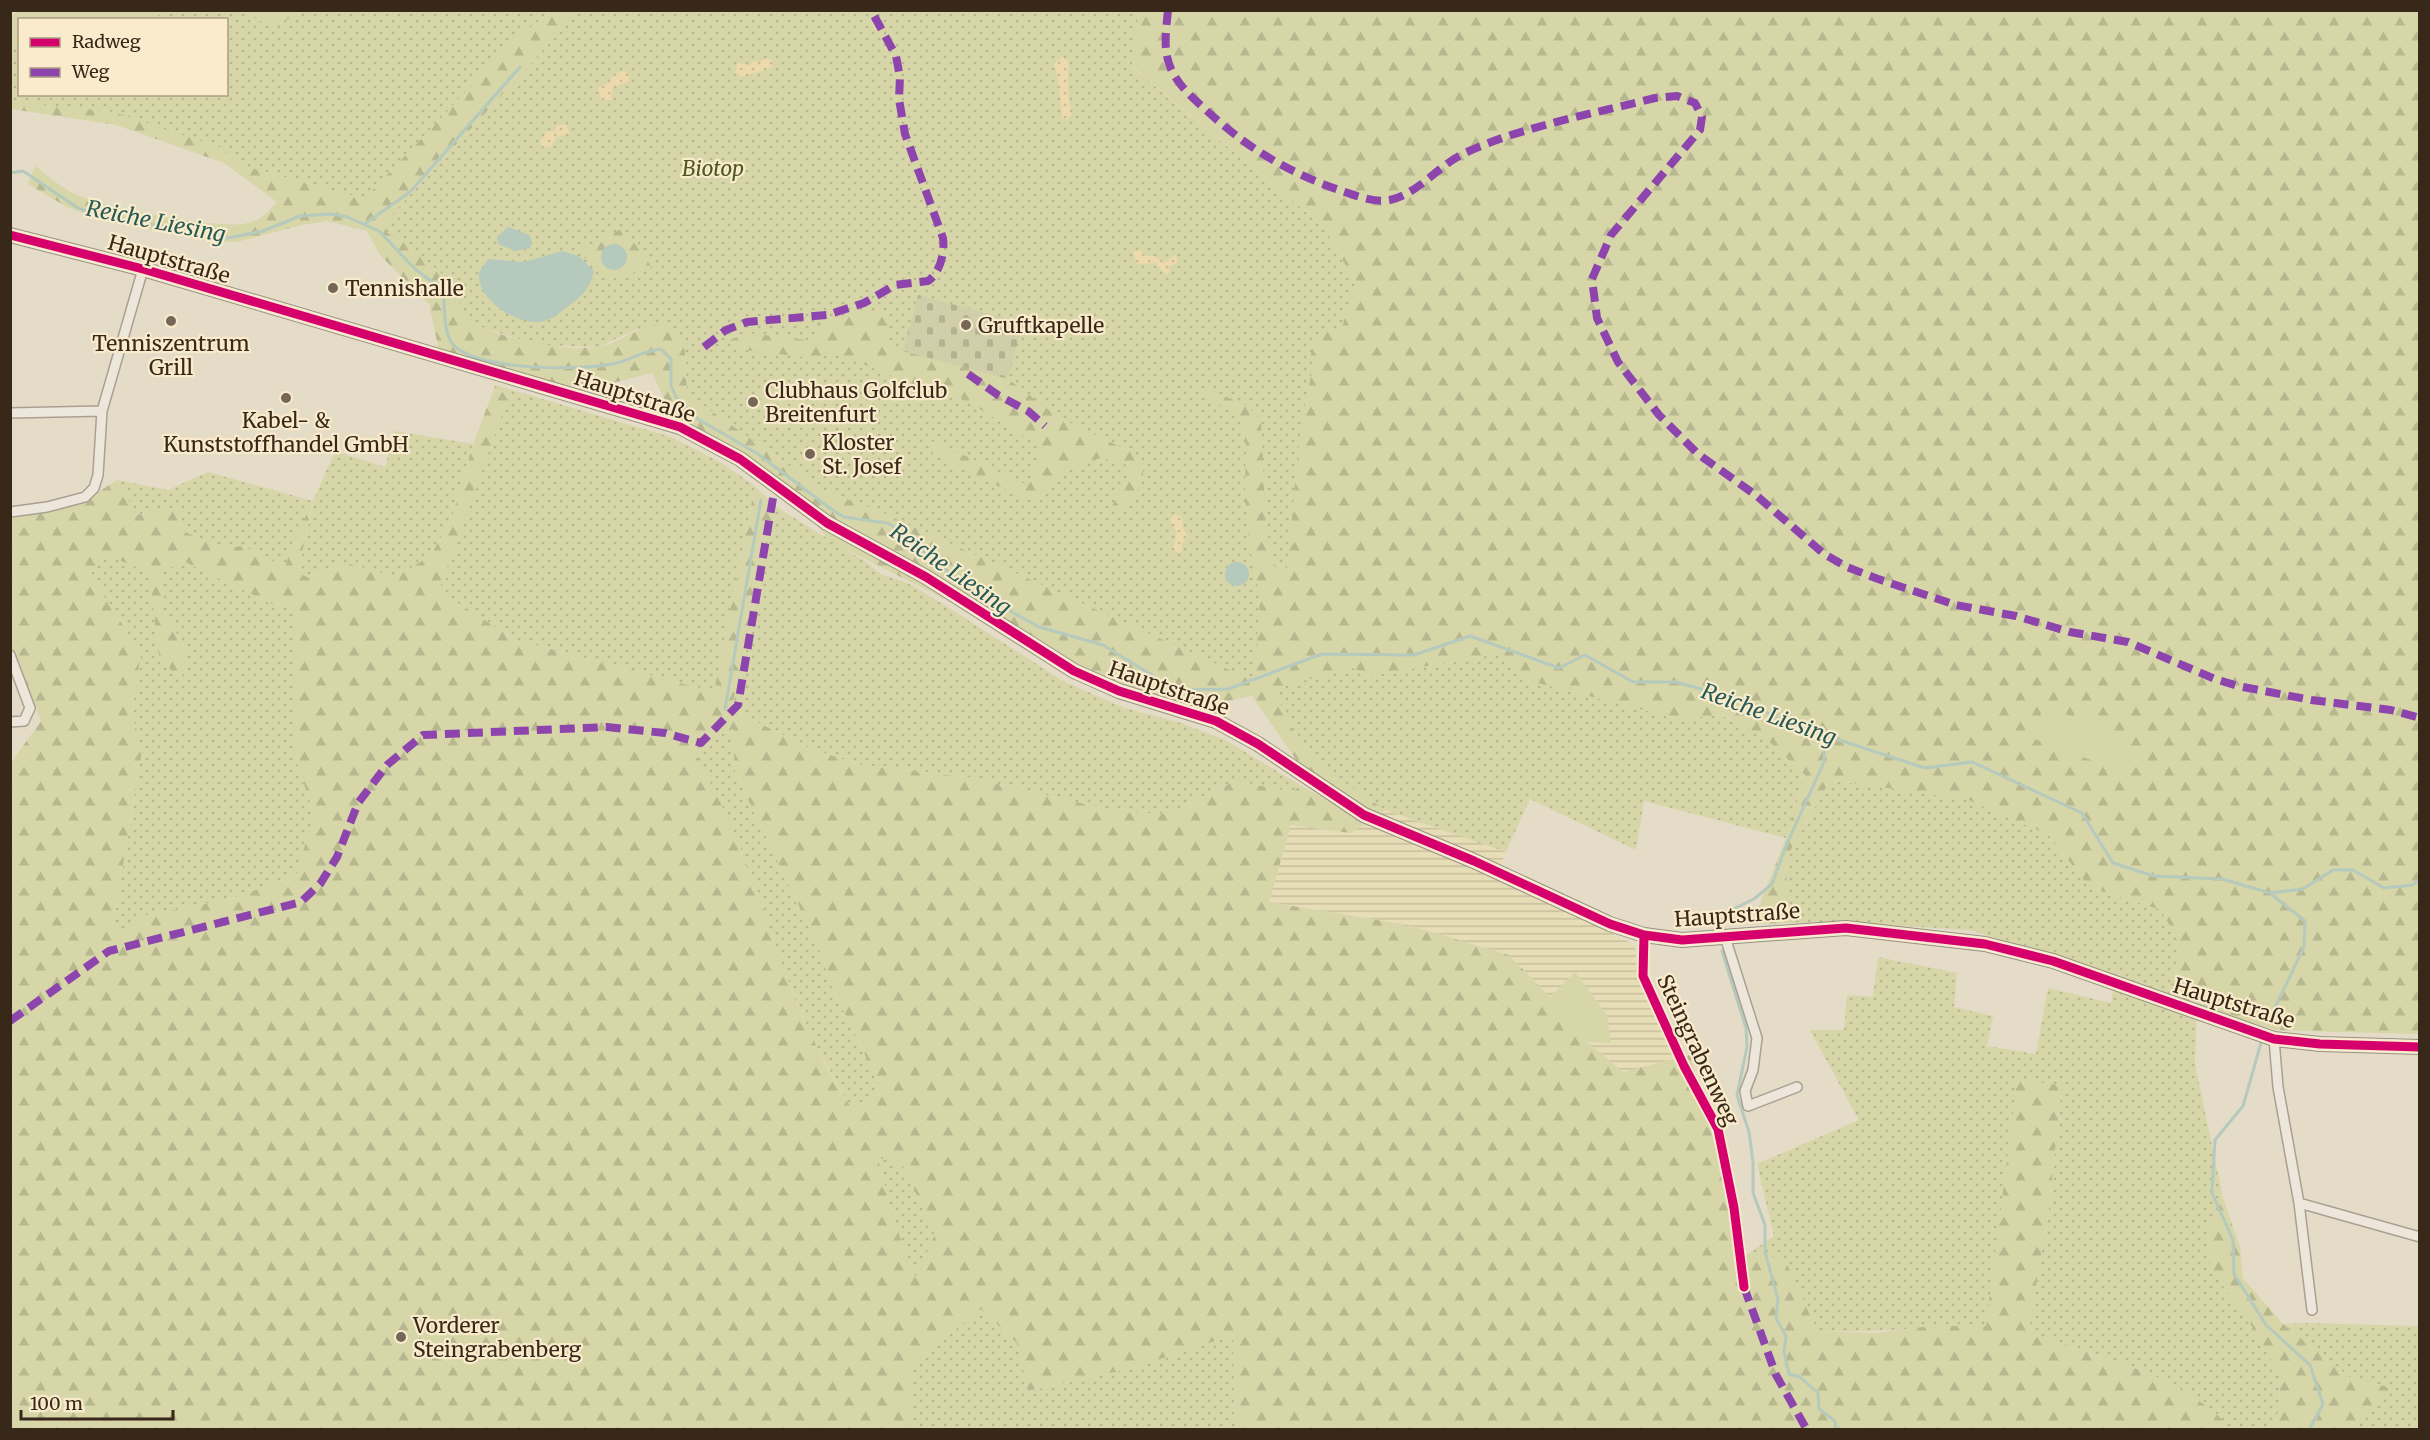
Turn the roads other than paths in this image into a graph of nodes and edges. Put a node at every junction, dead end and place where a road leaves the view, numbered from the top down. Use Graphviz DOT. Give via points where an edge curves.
graph roads {
  1 [pos="10,235"];
  2 [pos="143,269"];
  3 [pos="102,411"];
  4 [pos="10,413"];
  5 [pos="10,512"];
  6 [pos="10,655"];
  7 [pos="10,722"];
  8 [pos="1644,935"];
  9 [pos="1725,937"];
  10 [pos="2274,1039"];
  11 [pos="2420,1047"];
  12 [pos="1797,1087"];
  13 [pos="2299,1203"];
  14 [pos="2420,1237"];
  15 [pos="1744,1287"];
  16 [pos="2312,1310"];
  1 -- 2 [label="main road, Hauptstraße"];
  2 -- 3 [label="street"];
  2 -- 8 [label="main road, Hauptstraße" via="680,427 740,459 827,523 926,577 1074,671 1112,688 1216,721 1258,744 1364,815 1485,865 1610,924"];
  3 -- 4 [label="street"];
  3 -- 5 [label="street" via="94,488 85,497"];
  6 -- 7 [label="street" via="30,708 24,722"];
  8 -- 9 [label="main road, Hauptstraße" via="1682,940"];
  8 -- 15 [label="street, Steingrabenweg" via="1643,976 1718,1129"];
  9 -- 10 [label="main road, Hauptstraße" via="1846,928 1986,944 2053,961"];
  9 -- 12 [label="street" via="1757,1038 1753,1070 1745,1091 1748,1106"];
  10 -- 11 [label="main road, Hauptstraße"];
  10 -- 13 [label="street" via="2278,1087"];
  13 -- 14 [label="street"];
  13 -- 16 [label="street"];
}
